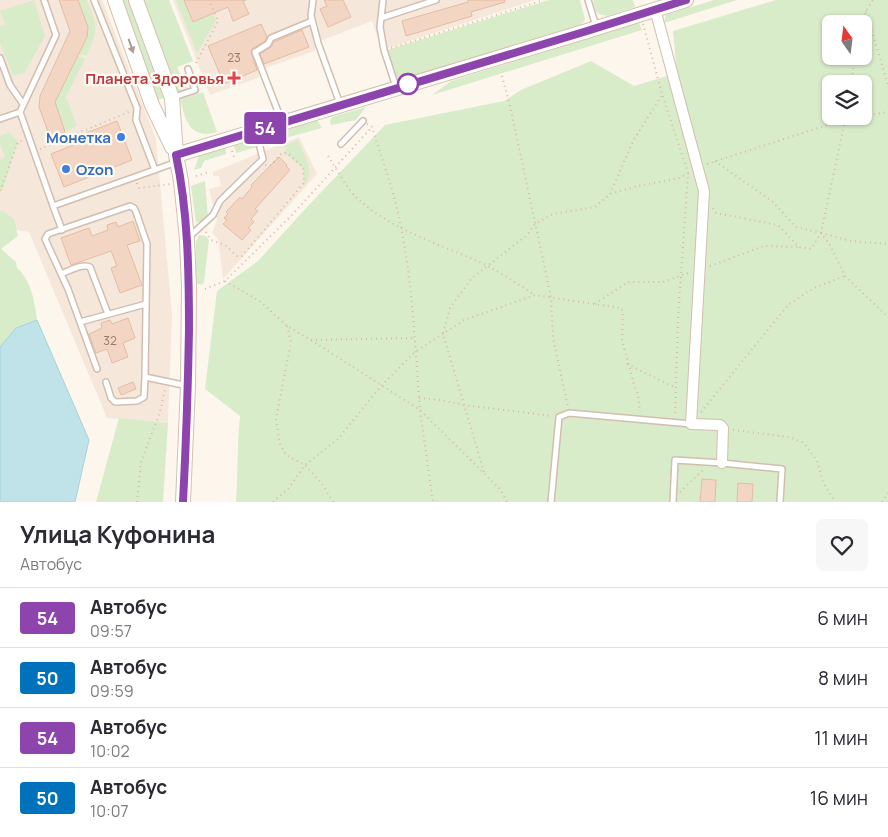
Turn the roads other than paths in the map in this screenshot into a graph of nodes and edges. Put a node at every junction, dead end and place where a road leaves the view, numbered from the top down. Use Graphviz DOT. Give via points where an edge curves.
graph roads {
  1 [pos="44,0"];
  2 [pos="94,0"];
  3 [pos="115,0"];
  4 [pos="136,0"];
  5 [pos="312,0"];
  6 [pos="383,0"];
  7 [pos="436,0"];
  8 [pos="588,0"];
  9 [pos="686,0"];
  10 [pos="655,9"];
  11 [pos="381,18"];
  12 [pos="312,21"];
  13 [pos="596,28"];
  14 [pos="0,58"];
  15 [pos="188,69"];
  16 [pos="396,88"];
  17 [pos="172,98"];
  18 [pos="23,104"];
  19 [pos="340,105"];
  20 [pos="20,112"];
  21 [pos="0,119"];
  22 [pos="363,121"];
  23 [pos="282,122"];
  24 [pos="256,130"];
  25 [pos="341,144"];
  26 [pos="177,158"];
  27 [pos="155,170"];
  28 [pos="45,183"];
  29 [pos="38,186"];
  30 [pos="53,206"];
  31 [pos="62,230"];
  32 [pos="187,239"];
  33 [pos="61,274"];
  34 [pos="146,304"];
  35 [pos="108,314"];
  36 [pos="80,322"];
  37 [pos="96,369"];
  38 [pos="145,377"];
  39 [pos="106,382"];
  40 [pos="188,386"];
  41 [pos="691,424"];
  42 [pos="718,462"];
  43 [pos="673,499"];
  44 [pos="183,502"];
  45 [pos="551,502"];
  46 [pos="780,502"];
  1 -- 18 [label="lane" via="56,35"];
  2 -- 27 [label="lane" via="137,108 136,120"];
  3 -- 26 [label="main road, one-way" via="152,105"];
  4 -- 17 [label="main road"];
  5 -- 12 [label="lane"];
  6 -- 11 [label="lane"];
  7 -- 11 [label="lane"];
  8 -- 13 [label="lane"];
  9 -- 10 [label="main road"];
  10 -- 13 [label="main road"];
  10 -- 41 [label="street" via="704,190"];
  11 -- 16 [label="lane" via="384,50"];
  12 -- 19 [label="lane"];
  12 -- 23 [label="lane" via="270,38 255,52"];
  13 -- 16 [label="main road"];
  14 -- 18 [label="lane" via="10,85"];
  15 -- 17 [label="lane" via="195,90"];
  16 -- 19 [label="main road"];
  17 -- 26 [label="main road"];
  18 -- 20 [label="lane"];
  19 -- 23 [label="main road"];
  20 -- 21 [label="lane"];
  20 -- 28 [label="lane"];
  22 -- 25 [label="lane"];
  23 -- 24 [label="main road"];
  24 -- 26 [label="main road"];
  24 -- 32 [label="lane" via="263,156 261,161"];
  26 -- 27 [label="lane"];
  26 -- 32 [label="main road"];
  27 -- 30 [label="lane"];
  28 -- 29 [label="lane"];
  28 -- 30 [label="lane"];
  30 -- 31 [label="lane"];
  31 -- 33 [label="lane" via="48,234 45,239"];
  31 -- 34 [label="lane" via="125,207 134,208 147,244"];
  32 -- 40 [label="main road"];
  33 -- 35 [label="lane" via="82,266 90,267"];
  33 -- 36 [label="lane"];
  34 -- 35 [label="lane"];
  34 -- 38 [label="lane"];
  35 -- 36 [label="lane"];
  36 -- 37 [label="lane"];
  38 -- 39 [label="lane" via="144,397 137,401 115,402"];
  38 -- 40 [label="lane"];
  40 -- 44 [label="main road"];
  41 -- 42 [label="street" via="720,425 723,430"];
  41 -- 45 [label="lane" via="569,413 559,417"];
  42 -- 43 [label="lane" via="675,460"];
  42 -- 46 [label="lane" via="782,469"];
}
